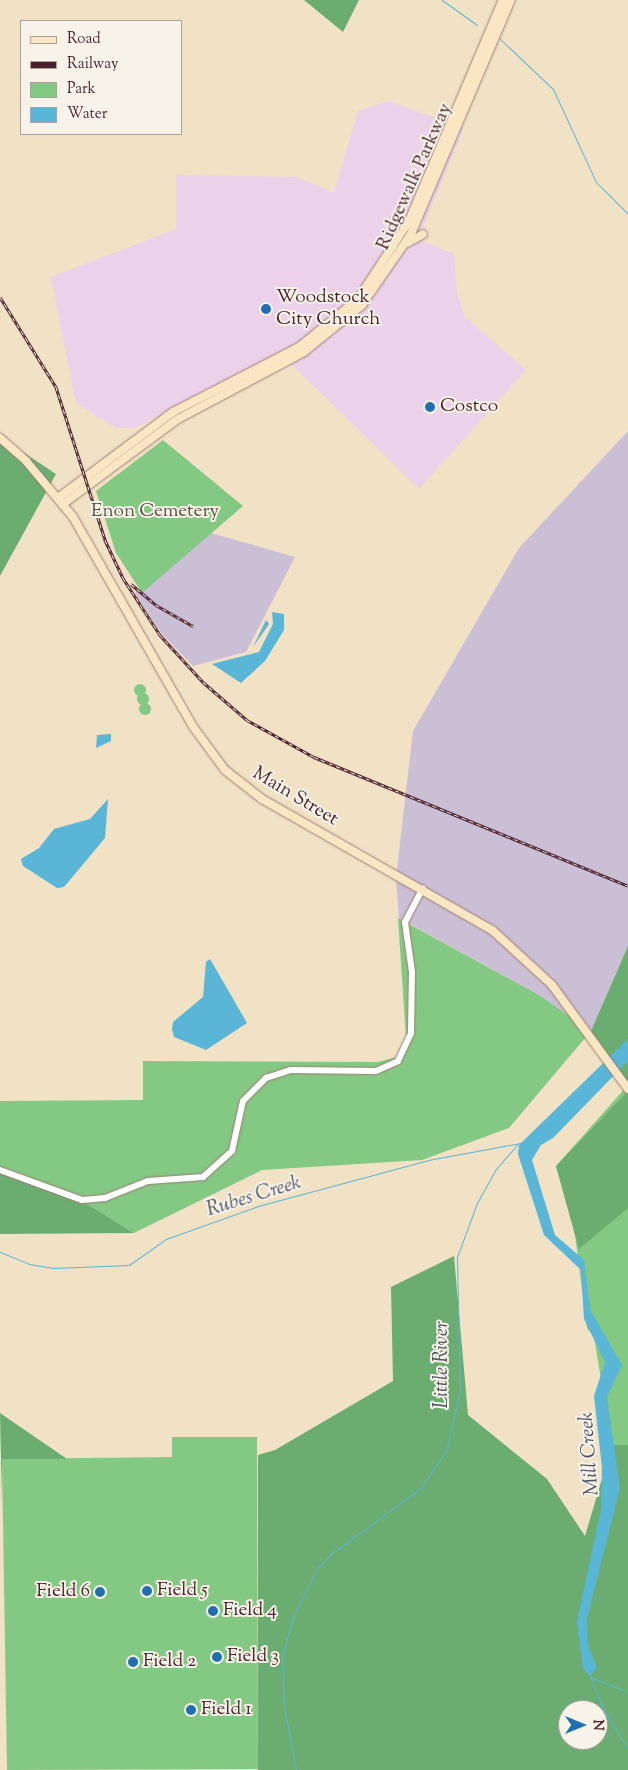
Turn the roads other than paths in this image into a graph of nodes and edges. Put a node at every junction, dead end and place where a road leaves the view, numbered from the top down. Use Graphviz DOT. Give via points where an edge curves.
graph roads {
  1 [pos="502,0"];
  2 [pos="512,0"];
  3 [pos="424,234"];
  4 [pos="406,244"];
  5 [pos="0,438"];
  6 [pos="61,501"];
  7 [pos="423,888"];
  8 [pos="628,1089"];
  9 [pos="0,1170"];
  1 -- 6 [label="main road, Ridgewalk Parkway" via="409,221 358,299 299,347 173,412"];
  2 -- 4 [label="main road, Ridgewalk Parkway"];
  3 -- 4 [label="main road"];
  4 -- 6 [label="main road, Ridgewalk Parkway" via="374,291 322,339 178,418"];
  5 -- 6 [label="main road, Main Street"];
  6 -- 7 [label="main road, Main Street" via="194,728 225,770 262,799"];
  7 -- 8 [label="main road, Main Street" via="471,915 552,985"];
  7 -- 9 [label="street" via="405,922 412,972 411,1033 398,1061 376,1071 290,1070 266,1078 243,1101 232,1151 203,1177 148,1181 105,1198 82,1200"];
}
